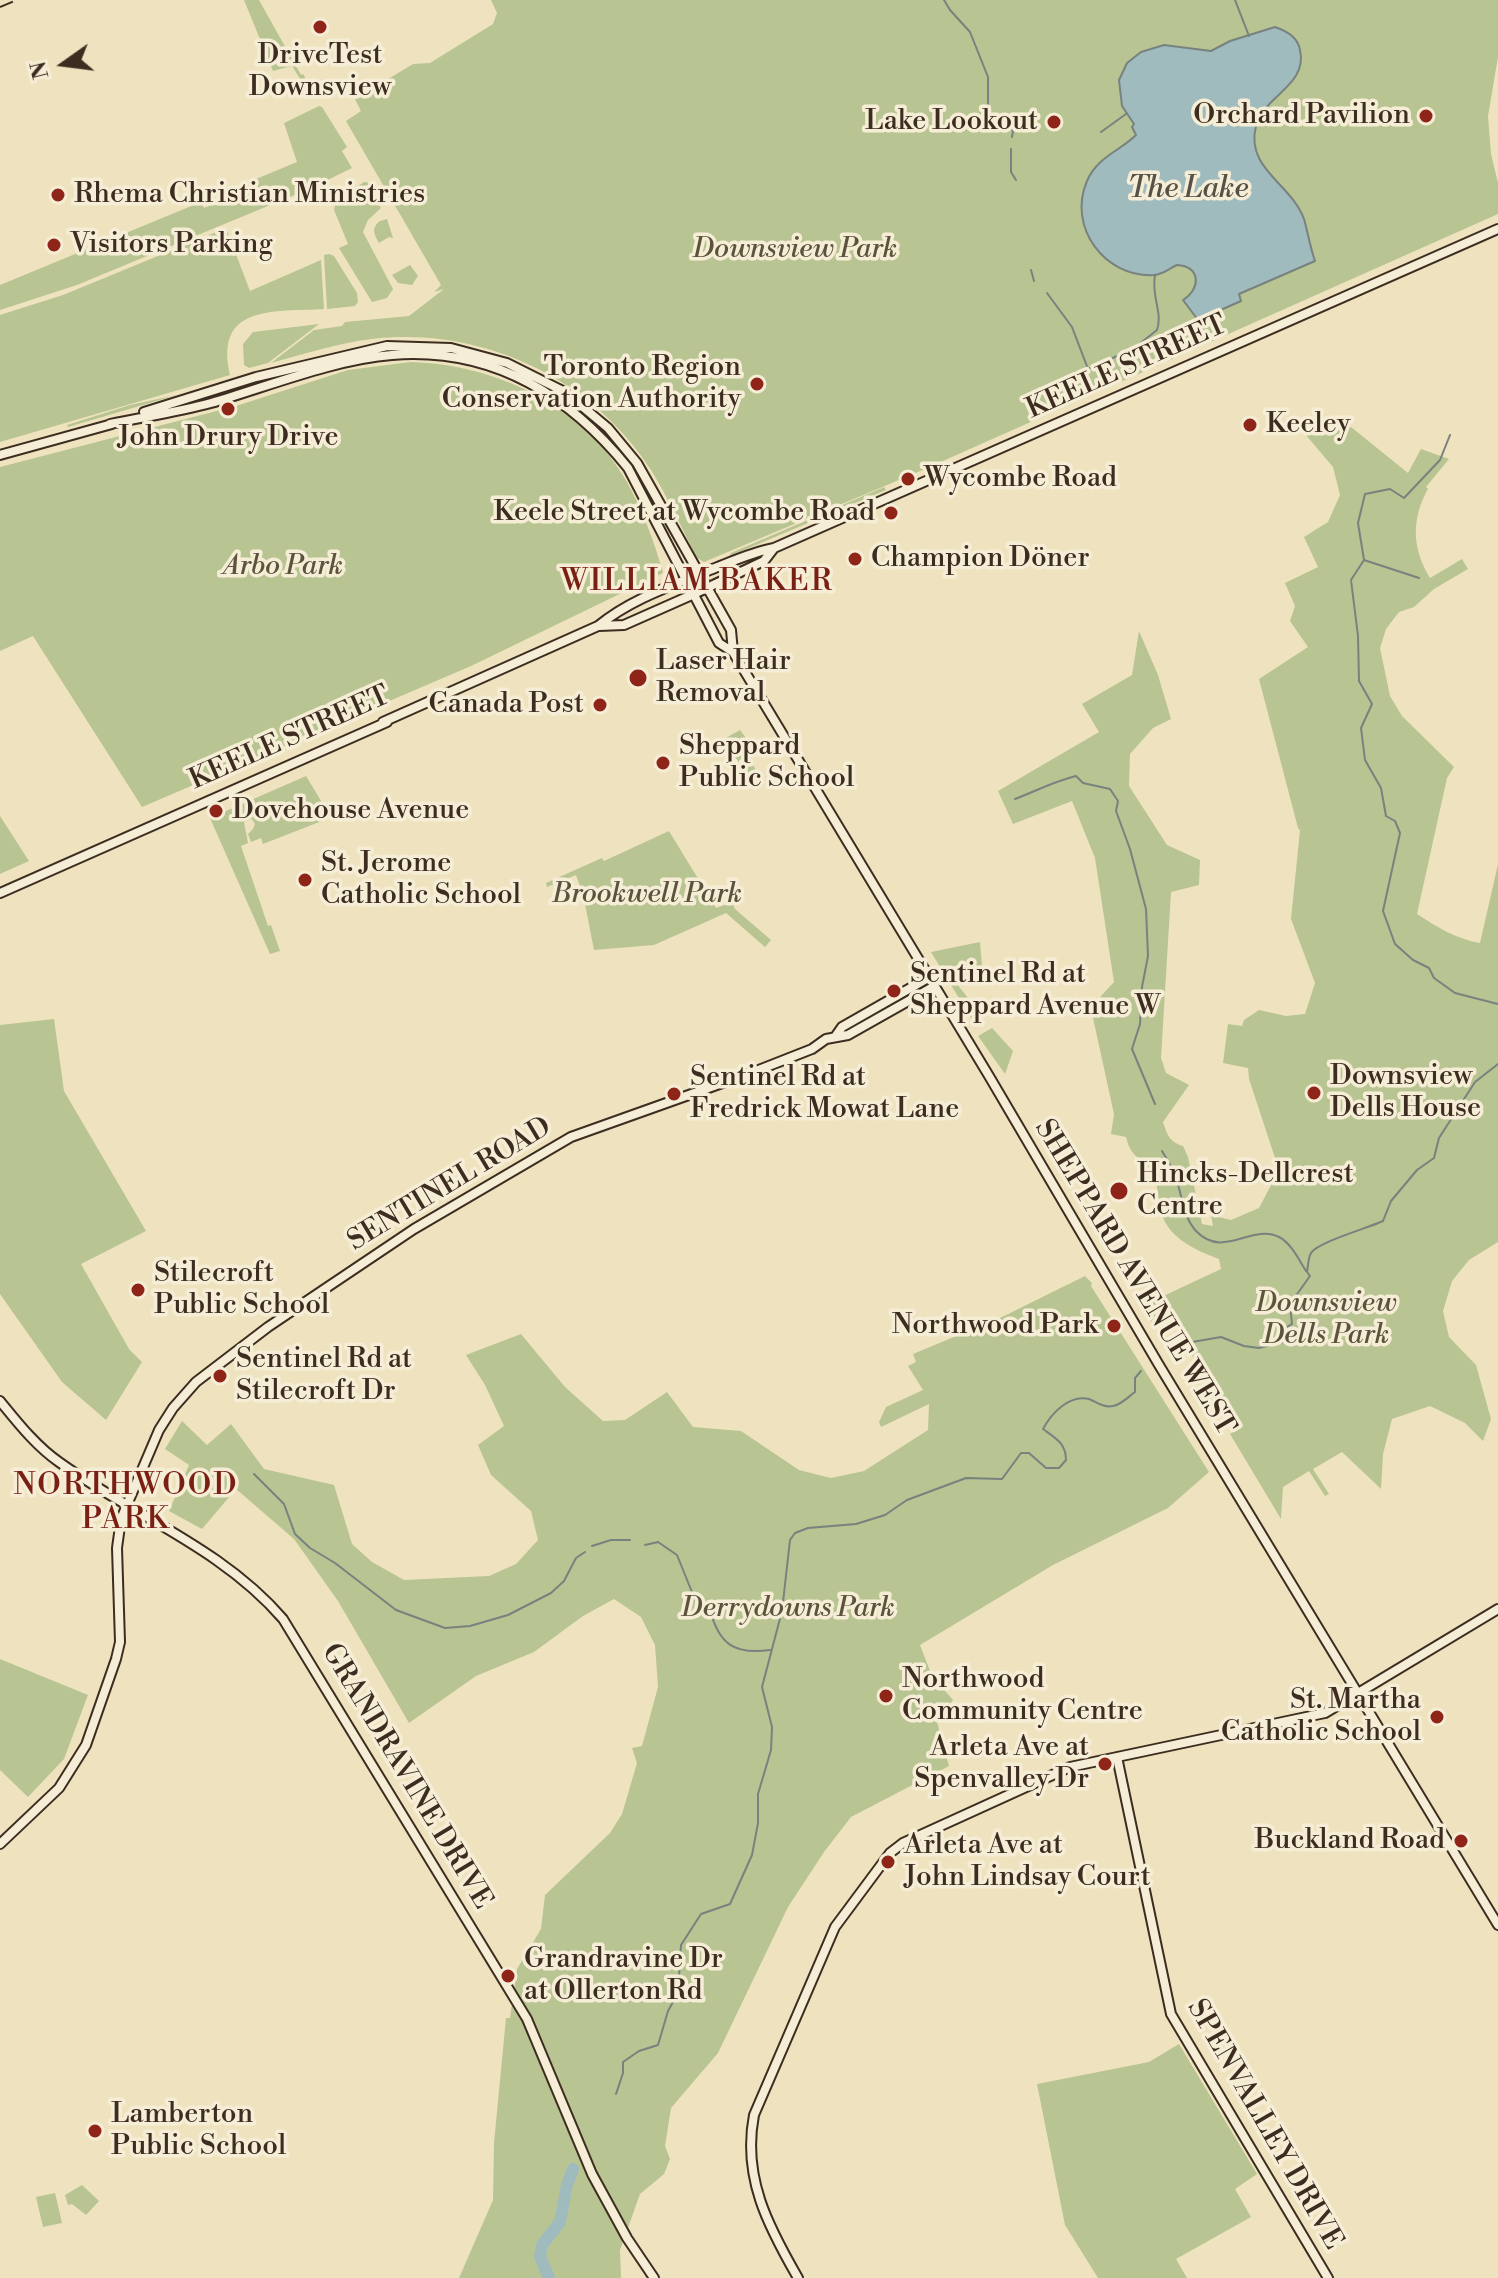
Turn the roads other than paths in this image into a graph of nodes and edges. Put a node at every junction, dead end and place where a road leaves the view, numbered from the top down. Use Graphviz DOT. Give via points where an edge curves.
graph roads {
  1 [pos="1498,229"];
  2 [pos="110,424"];
  3 [pos="0,455"];
  4 [pos="774,548"];
  5 [pos="699,574"];
  6 [pos="684,579"];
  7 [pos="707,588"];
  8 [pos="694,594"];
  9 [pos="598,626"];
  10 [pos="733,652"];
  11 [pos="0,893"];
  12 [pos="928,978"];
  13 [pos="933,987"];
  14 [pos="835,1038"];
  15 [pos="0,1401"];
  16 [pos="126,1505"];
  17 [pos="1498,1609"];
  18 [pos="1359,1693"];
  19 [pos="1117,1757"];
  20 [pos="0,1844"];
  21 [pos="1498,1925"];
  22 [pos="654,2278"];
  23 [pos="798,2278"];
  24 [pos="1328,2278"];
  1 -- 4 [label="main road, KEELE STREET"];
  2 -- 3 [label="main road, SHEPPARD AVENUE WEST"];
  2 -- 5 [label="main road, SHEPPARD AVENUE WEST" via="227,385 359,351 415,345 479,354 553,385 608,428 652,486"];
  2 -- 6 [label="main road, SHEPPARD AVENUE WEST" via="206,404 363,360 419,354 478,362 535,385 575,411 608,443 628,468"];
  4 -- 5 [label="main road, KEELE STREET"];
  4 -- 7 [label="main road, KEELE STREET" via="764,561"];
  5 -- 6 [label="main road, KEELE STREET"];
  5 -- 7 [label="main road, SHEPPARD AVENUE WEST"];
  6 -- 8 [label="main road, SHEPPARD AVENUE WEST"];
  6 -- 9 [label="main road, KEELE STREET" via="617,610"];
  7 -- 8 [label="main road, KEELE STREET"];
  7 -- 10 [label="main road, SHEPPARD AVENUE WEST" via="731,630"];
  8 -- 9 [label="main road, KEELE STREET" via="624,625"];
  8 -- 10 [label="main road, SHEPPARD AVENUE WEST" via="719,643"];
  9 -- 11 [label="main road, KEELE STREET"];
  10 -- 12 [label="main road, SHEPPARD AVENUE WEST"];
  12 -- 13 [label="main road, SHEPPARD AVENUE WEST"];
  12 -- 14 [label="main road, SENTINEL ROAD" via="842,1027"];
  13 -- 14 [label="main road, SENTINEL ROAD"];
  13 -- 18 [label="main road, SHEPPARD AVENUE WEST"];
  14 -- 16 [label="main road, SENTINEL ROAD" via="571,1137 414,1229 196,1382 159,1430"];
  15 -- 16 [label="main road, GRANDRAVINE DRIVE" via="57,1461"];
  16 -- 20 [label="main road, SENTINEL ROAD" via="117,1547 120,1642 89,1737 59,1788"];
  16 -- 22 [label="main road, GRANDRAVINE DRIVE" via="225,1564 283,1619 527,2019 592,2174"];
  17 -- 18 [label="main road"];
  18 -- 19 [label="main road" via="1334,1709 1302,1719"];
  18 -- 21 [label="main road, SHEPPARD AVENUE WEST"];
  19 -- 23 [label="main road" via="1053,1772 903,1843 839,1920 758,2104 751,2132 758,2202"];
  19 -- 24 [label="main road, SPENVALLEY DRIVE" via="1171,2014"];
}
